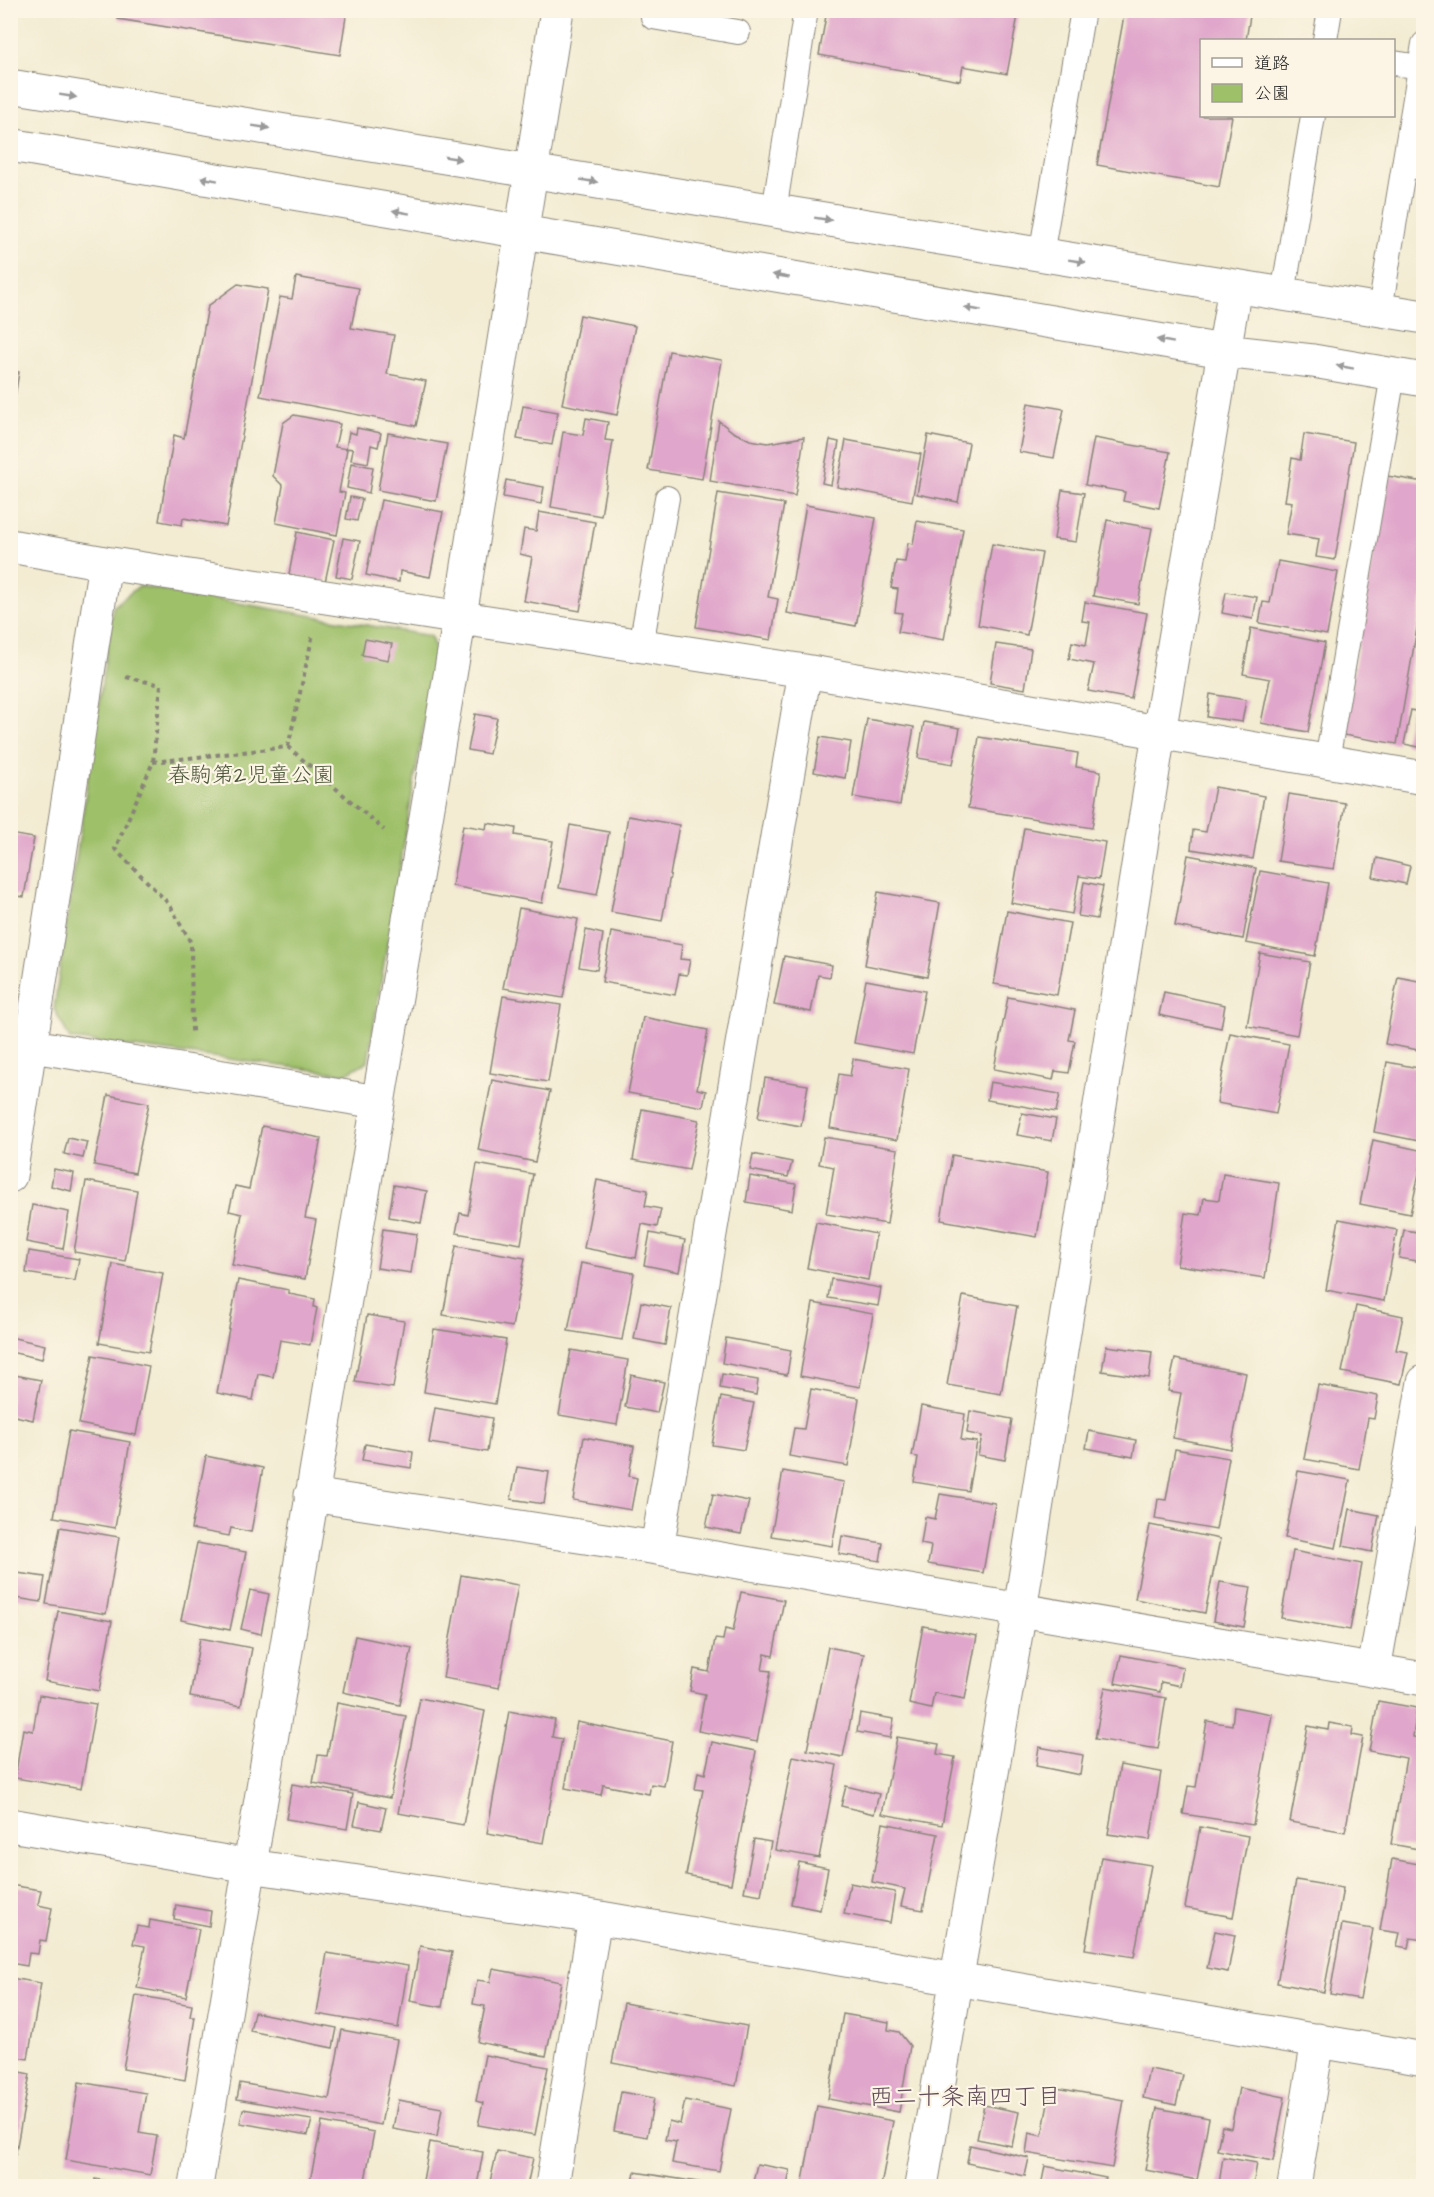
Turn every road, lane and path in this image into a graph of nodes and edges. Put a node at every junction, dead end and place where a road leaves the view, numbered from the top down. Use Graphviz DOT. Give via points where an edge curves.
graph roads {
  1 [pos="557,10"];
  2 [pos="654,10"];
  3 [pos="806,10"];
  4 [pos="1083,10"];
  5 [pos="1330,10"];
  6 [pos="738,32"];
  7 [pos="1325,39"];
  8 [pos="1422,55"];
  9 [pos="1395,63"];
  10 [pos="10,86"];
  11 [pos="1313,117"];
  12 [pos="10,145"];
  13 [pos="1414,166"];
  14 [pos="531,171"];
  15 [pos="774,211"];
  16 [pos="521,232"];
  17 [pos="1041,255"];
  18 [pos="1235,287"];
  19 [pos="1283,294"];
  20 [pos="1380,310"];
  21 [pos="1424,318"];
  22 [pos="1223,351"];
  23 [pos="1408,378"];
  24 [pos="667,498"];
  25 [pos="10,546"];
  26 [pos="105,563"];
  27 [pos="322,595"];
  28 [pos="460,616"];
  29 [pos="641,645"];
  30 [pos="90,668"];
  31 [pos="805,671"];
  32 [pos="1159,733"];
  33 [pos="288,747"];
  34 [pos="1327,761"];
  35 [pos="153,762"];
  36 [pos="1424,778"];
  37 [pos="418,861"];
  38 [pos="32,1046"];
  39 [pos="192,1072"];
  40 [pos="378,1102"];
  41 [pos="10,1176"];
  42 [pos="1424,1382"];
  43 [pos="311,1495"];
  44 [pos="657,1548"];
  45 [pos="1020,1610"];
  46 [pos="1374,1670"];
  47 [pos="1424,1679"];
  48 [pos="10,1825"];
  49 [pos="250,1866"];
  50 [pos="595,1917"];
  51 [pos="956,1980"];
  52 [pos="1318,2040"];
  53 [pos="1424,2059"];
  54 [pos="196,2187"];
  55 [pos="552,2187"];
  56 [pos="921,2187"];
  57 [pos="1294,2187"];
  1 -- 14 [label="street"];
  2 -- 6 [label="lane" via="652,17"];
  3 -- 15 [label="lane"];
  4 -- 17 [label="lane"];
  5 -- 7 [label="lane"];
  8 -- 9 [label="lane"];
  8 -- 13 [label="lane"];
  10 -- 14 [label="street, one-way"];
  11 -- 19 [label="lane"];
  16 -- 12 [label="street, one-way"];
  13 -- 20 [label="lane"];
  14 -- 15 [label="street, one-way"];
  14 -- 16 [label="street"];
  15 -- 17 [label="street, one-way"];
  22 -- 16 [label="street, one-way"];
  16 -- 28 [label="street"];
  17 -- 18 [label="street, one-way"];
  18 -- 19 [label="street"];
  18 -- 22 [label="street"];
  19 -- 20 [label="street"];
  20 -- 21 [label="street"];
  23 -- 22 [label="street, one-way" via="1313,361"];
  22 -- 32 [label="street"];
  23 -- 34 [label="lane"];
  24 -- 29 [label="lane"];
  25 -- 26 [label="street"];
  26 -- 27 [label="street"];
  26 -- 30 [label="street"];
  27 -- 28 [label="street"];
  27 -- 33 [label="path"];
  28 -- 29 [label="street"];
  28 -- 37 [label="street"];
  29 -- 31 [label="street"];
  30 -- 35 [label="path" via="160,685"];
  30 -- 38 [label="street"];
  31 -- 32 [label="street"];
  31 -- 44 [label="street"];
  32 -- 34 [label="street"];
  32 -- 45 [label="street"];
  33 -- 35 [label="path"];
  33 -- 37 [label="path"];
  34 -- 36 [label="street"];
  35 -- 39 [label="path" via="115,849 169,904 191,943"];
  37 -- 40 [label="street"];
  38 -- 39 [label="street"];
  38 -- 41 [label="street"];
  39 -- 40 [label="street"];
  40 -- 43 [label="street"];
  42 -- 46 [label="street"];
  43 -- 44 [label="street"];
  43 -- 49 [label="street"];
  44 -- 45 [label="street"];
  45 -- 46 [label="street"];
  45 -- 51 [label="street"];
  46 -- 47 [label="street"];
  48 -- 49 [label="street"];
  49 -- 50 [label="street"];
  49 -- 54 [label="street"];
  50 -- 51 [label="street"];
  50 -- 55 [label="street"];
  51 -- 52 [label="street"];
  51 -- 56 [label="street"];
  52 -- 53 [label="street"];
  52 -- 57 [label="street"];
}
